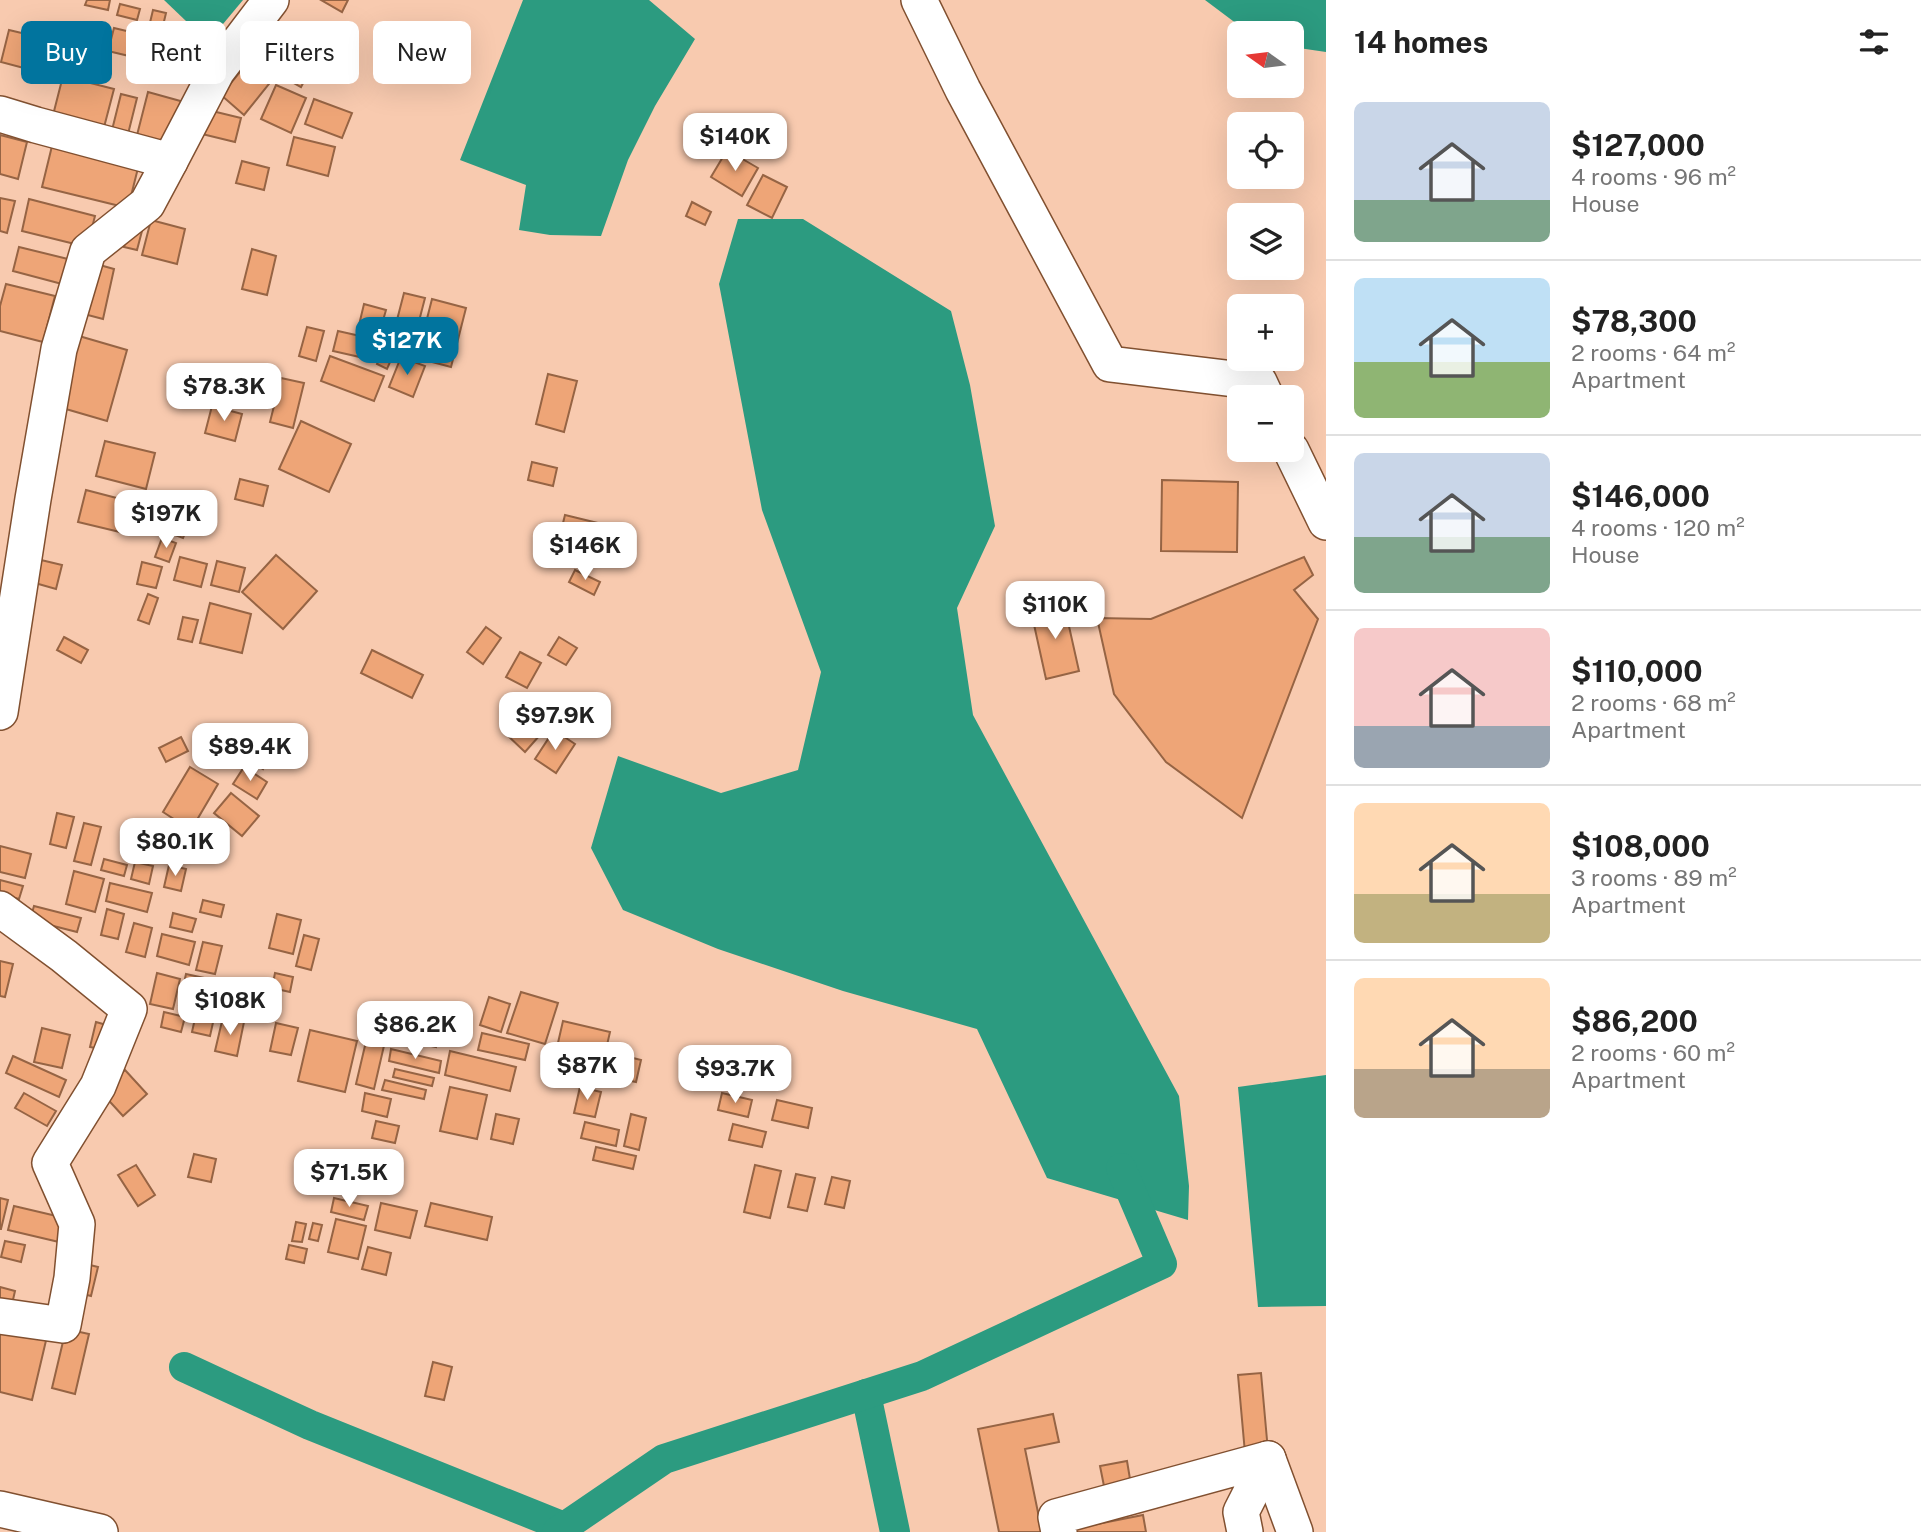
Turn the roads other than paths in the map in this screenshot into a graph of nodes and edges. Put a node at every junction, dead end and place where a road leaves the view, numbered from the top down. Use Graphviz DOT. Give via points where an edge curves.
graph roads {
  1 [pos="271,0"];
  2 [pos="919,0"];
  3 [pos="0,114"];
  4 [pos="170,161"];
  5 [pos="1260,385"];
  6 [pos="1297,462"];
  7 [pos="1326,522"];
  8 [pos="0,712"];
  9 [pos="0,909"];
  10 [pos="0,1316"];
  11 [pos="1268,1459"];
  12 [pos="0,1509"];
  13 [pos="100,1532"];
  14 [pos="1059,1532"];
  15 [pos="1245,1532"];
  16 [pos="1295,1532"];
  1 -- 4 [label="street" via="217,71"];
  2 -- 5 [label="street" via="1110,364"];
  3 -- 4 [label="street"];
  4 -- 8 [label="street" via="147,204 88,251 59,349"];
  6 -- 7 [label="street"];
  9 -- 10 [label="street" via="129,1009 98,1086 50,1163 78,1224 63,1325"];
  11 -- 14 [label="street" via="1056,1517"];
  11 -- 15 [label="street" via="1241,1512"];
  11 -- 16 [label="street"];
  12 -- 13 [label="street"];
}
